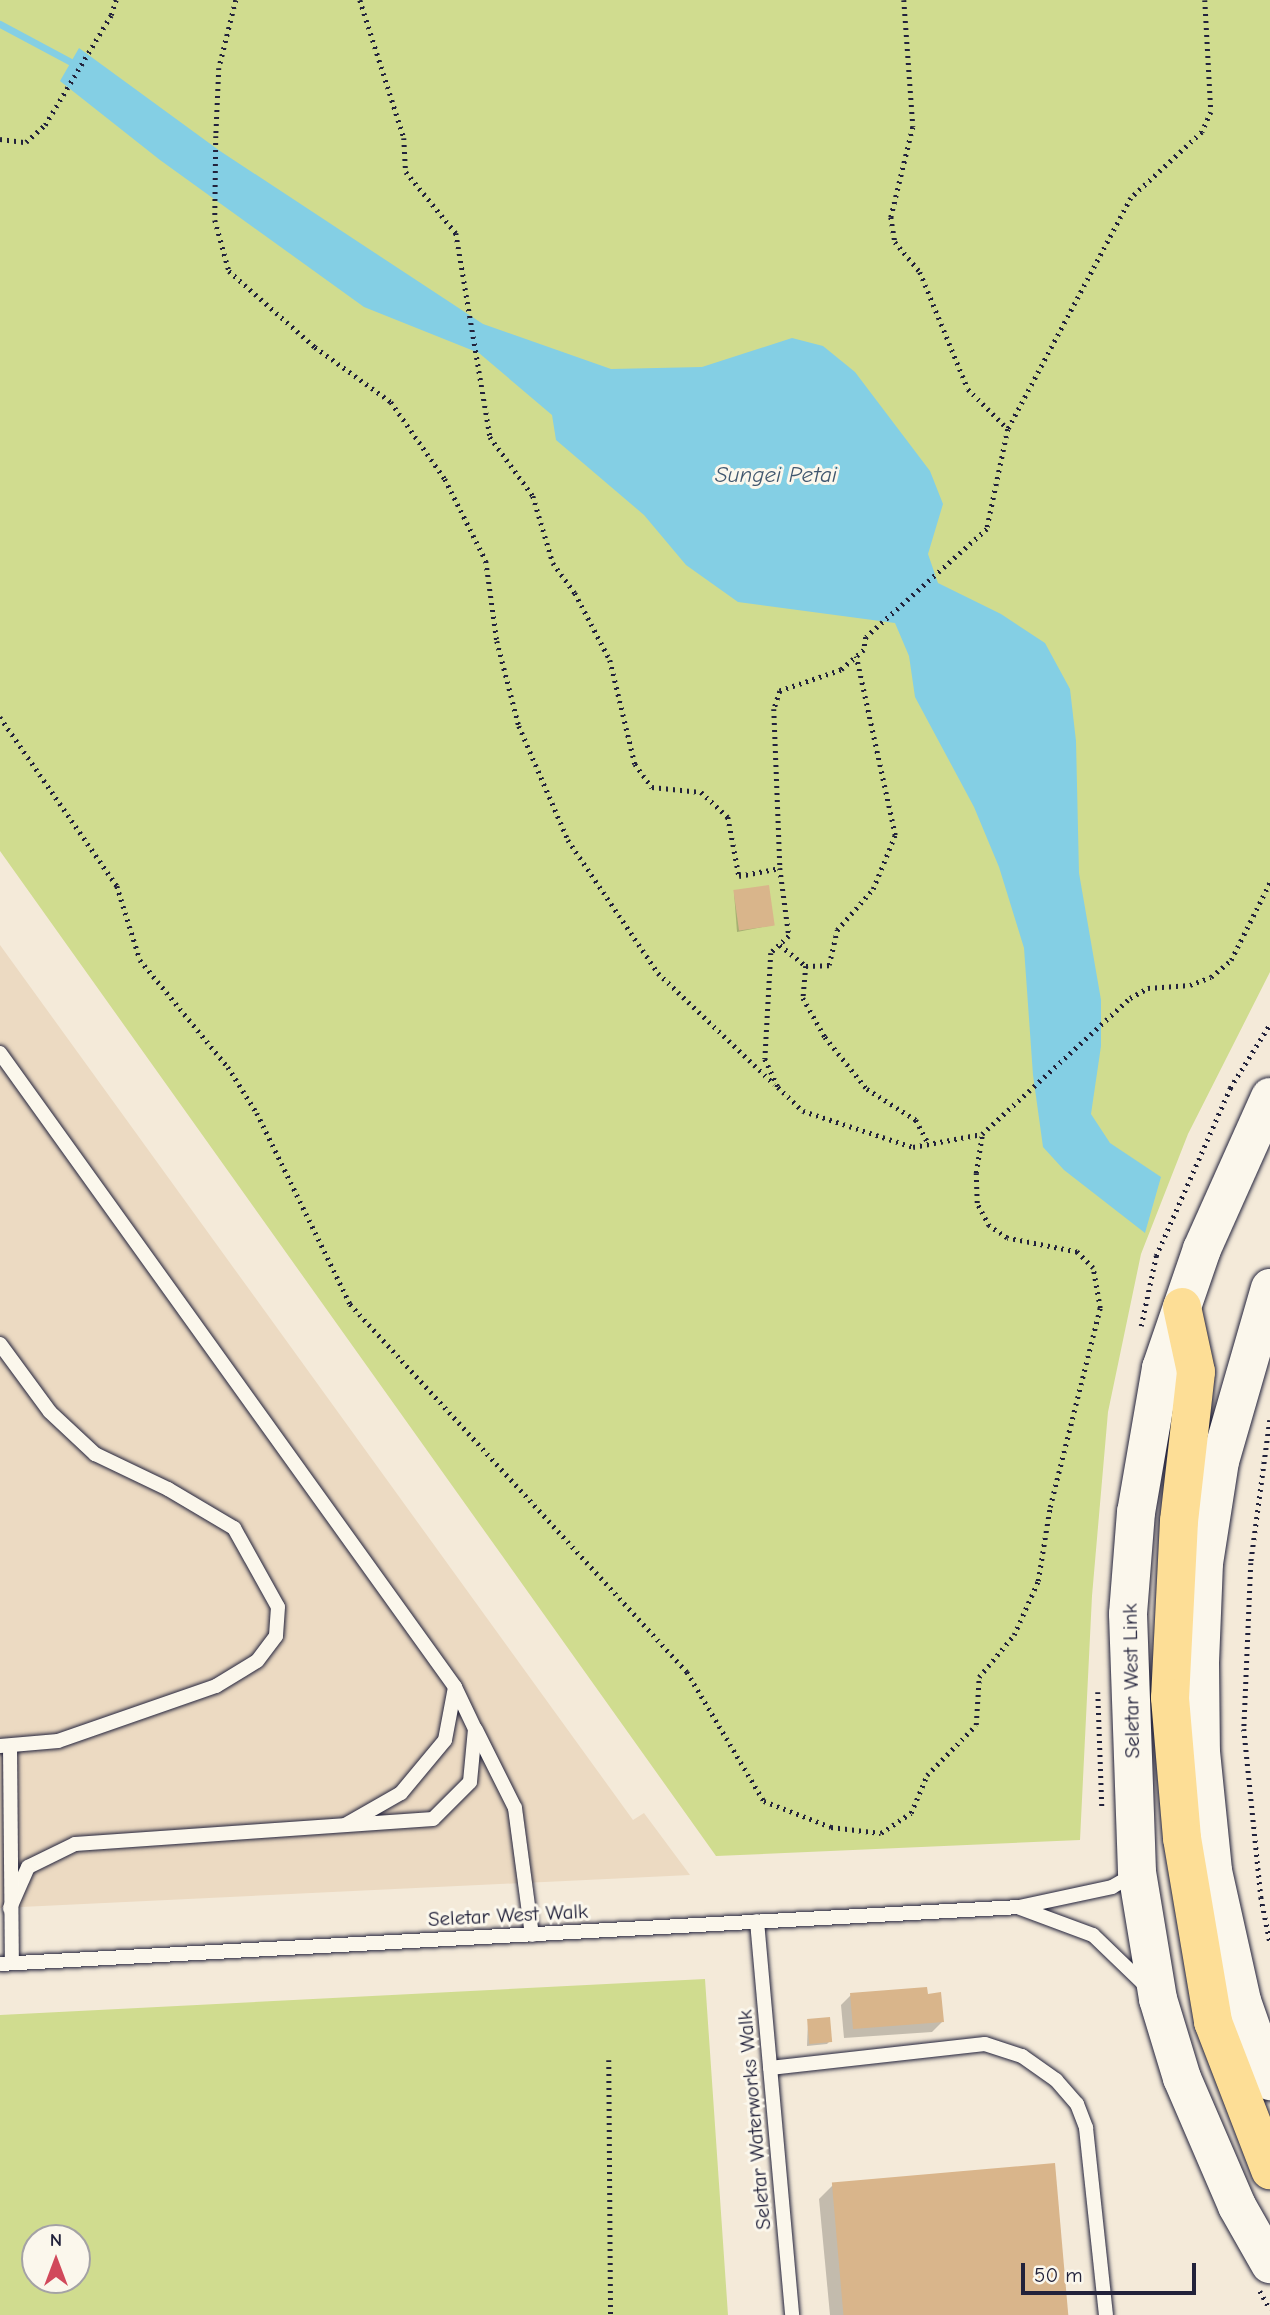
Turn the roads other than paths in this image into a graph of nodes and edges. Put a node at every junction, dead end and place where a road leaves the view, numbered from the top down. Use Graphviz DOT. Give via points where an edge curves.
graph roads {
  1 [pos="0,1053"];
  2 [pos="1270,1097"];
  3 [pos="1270,1288"];
  4 [pos="1182,1307"];
  5 [pos="0,1344"];
  6 [pos="455,1687"];
  7 [pos="475,1729"];
  8 [pos="5,1746"];
  9 [pos="341,1827"];
  10 [pos="1137,1872"];
  11 [pos="1018,1907"];
  12 [pos="10,1908"];
  13 [pos="757,1922"];
  14 [pos="532,1935"];
  15 [pos="6,1964"];
  16 [pos="1158,1999"];
  17 [pos="770,2068"];
  18 [pos="1270,2081"];
  19 [pos="1270,2170"];
  20 [pos="1270,2264"];
  21 [pos="792,2315"];
  22 [pos="1106,2315"];
  1 -- 6 [label="lane"];
  2 -- 4 [label="main road, Seletar West Link" via="1202,1250"];
  3 -- 18 [label="main road" via="1220,1461 1203,1563 1200,1662 1201,1752 1213,1871 1242,2001"];
  4 -- 10 [label="main road, Seletar West Link" via="1161,1368 1135,1525 1128,1614"];
  4 -- 19 [label="highway" via="1196,1372 1179,1521 1170,1684 1182,1838 1213,2022"];
  5 -- 8 [label="lane" via="50,1412 94,1454 168,1489 234,1528 278,1607 276,1636 257,1661 216,1686 58,1741"];
  6 -- 7 [label="lane"];
  6 -- 9 [label="lane" via="445,1740 401,1793"];
  7 -- 9 [label="lane" via="470,1782 433,1819"];
  7 -- 14 [label="lane" via="516,1808"];
  8 -- 12 [label="lane"];
  9 -- 12 [label="lane" via="75,1844 28,1867"];
  10 -- 11 [label="lane, Seletar West Walk" via="1112,1887"];
  10 -- 16 [label="main road, Seletar West Link"];
  11 -- 13 [label="lane, Seletar West Walk"];
  11 -- 16 [label="lane, Seletar West Walk" via="1093,1935"];
  12 -- 15 [label="lane"];
  13 -- 14 [label="lane, Seletar West Walk"];
  13 -- 17 [label="lane, Seletar Waterworks Walk"];
  14 -- 15 [label="lane, Seletar West Walk"];
  16 -- 20 [label="main road, Seletar West Link" via="1182,2078 1237,2206"];
  17 -- 21 [label="lane, Seletar Waterworks Walk"];
  17 -- 22 [label="lane" via="985,2044 1023,2056 1056,2080 1077,2104 1086,2128"];
}
